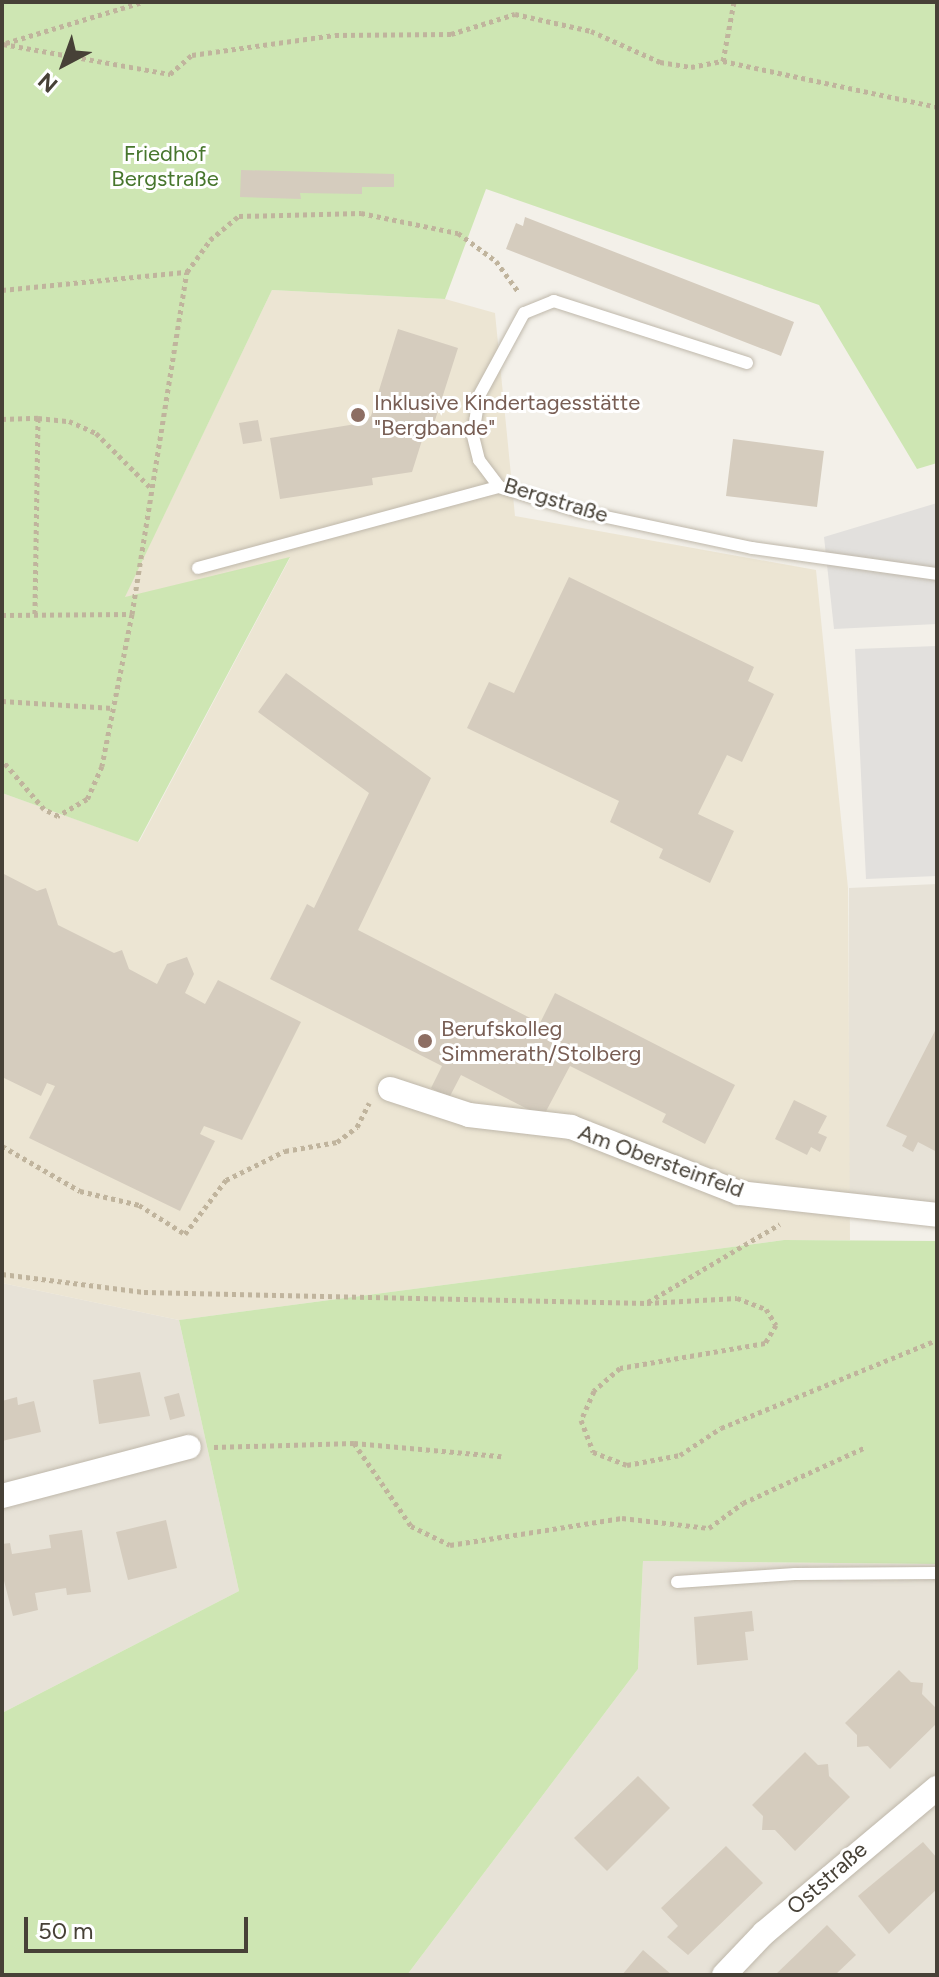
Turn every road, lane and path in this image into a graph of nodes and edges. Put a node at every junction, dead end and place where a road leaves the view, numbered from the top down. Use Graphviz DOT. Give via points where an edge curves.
graph roads {
  1 [pos="107,2"];
  2 [pos="143,2"];
  3 [pos="734,2"];
  4 [pos="113,10"];
  5 [pos="3,44"];
  6 [pos="723,61"];
  7 [pos="937,107"];
  8 [pos="187,272"];
  9 [pos="2,290"];
  10 [pos="531,310"];
  11 [pos="747,363"];
  12 [pos="38,418"];
  13 [pos="2,419"];
  14 [pos="499,487"];
  15 [pos="152,489"];
  16 [pos="198,568"];
  17 [pos="937,574"];
  18 [pos="132,614"];
  19 [pos="2,615"];
  20 [pos="35,615"];
  21 [pos="2,701"];
  22 [pos="113,708"];
  23 [pos="2,760"];
  24 [pos="390,1089"];
  25 [pos="2,1146"];
  26 [pos="817,1203"];
  27 [pos="937,1215"];
  28 [pos="2,1274"];
  29 [pos="647,1303"];
  30 [pos="937,1340"];
  31 [pos="354,1443"];
  32 [pos="189,1447"];
  33 [pos="866,1447"];
  34 [pos="501,1456"];
  35 [pos="2,1496"];
  36 [pos="937,1573"];
  37 [pos="677,1582"];
  38 [pos="937,1788"];
  39 [pos="724,1975"];
  1 -- 4 [label="path"];
  2 -- 4 [label="path"];
  3 -- 6 [label="path"];
  4 -- 5 [label="path"];
  5 -- 6 [label="path" via="170,74 192,55 335,35 451,34 515,14 591,31 660,62 691,67"];
  6 -- 7 [label="path"];
  8 -- 9 [label="path"];
  8 -- 10 [label="path" via="210,240 239,216 361,213 458,233 496,261"];
  8 -- 15 [label="path"];
  10 -- 11 [label="lane" via="554,301"];
  10 -- 14 [label="lane, Bergstraße" via="509,335 479,396 473,436 479,460"];
  12 -- 13 [label="path"];
  12 -- 15 [label="path" via="69,421 96,433"];
  12 -- 20 [label="path"];
  14 -- 16 [label="lane"];
  14 -- 17 [label="lane, Bergstraße" via="578,511 752,548"];
  15 -- 18 [label="path"];
  18 -- 20 [label="path"];
  18 -- 22 [label="path"];
  19 -- 20 [label="path"];
  21 -- 22 [label="path"];
  22 -- 23 [label="path" via="102,766 87,799 75,809 58,816 44,809"];
  24 -- 25 [label="path" via="371,1101 357,1127 337,1142 285,1151 226,1180 185,1234 139,1205 80,1191"];
  24 -- 26 [label="street, Am Obersteinfeld" via="469,1115 571,1127 739,1193"];
  26 -- 27 [label="street, Am Obersteinfeld"];
  26 -- 29 [label="path"];
  28 -- 29 [label="path" via="144,1292"];
  29 -- 30 [label="path" via="737,1298 766,1309 776,1325 765,1343 620,1368 594,1391 581,1420 593,1452 627,1465 680,1455 721,1428"];
  31 -- 32 [label="path"];
  31 -- 33 [label="path" via="411,1526 450,1545 622,1518 709,1528 743,1503"];
  31 -- 34 [label="path"];
  32 -- 35 [label="street"];
  36 -- 37 [label="lane"];
  38 -- 39 [label="street, Oststraße" via="775,1923"];
}
